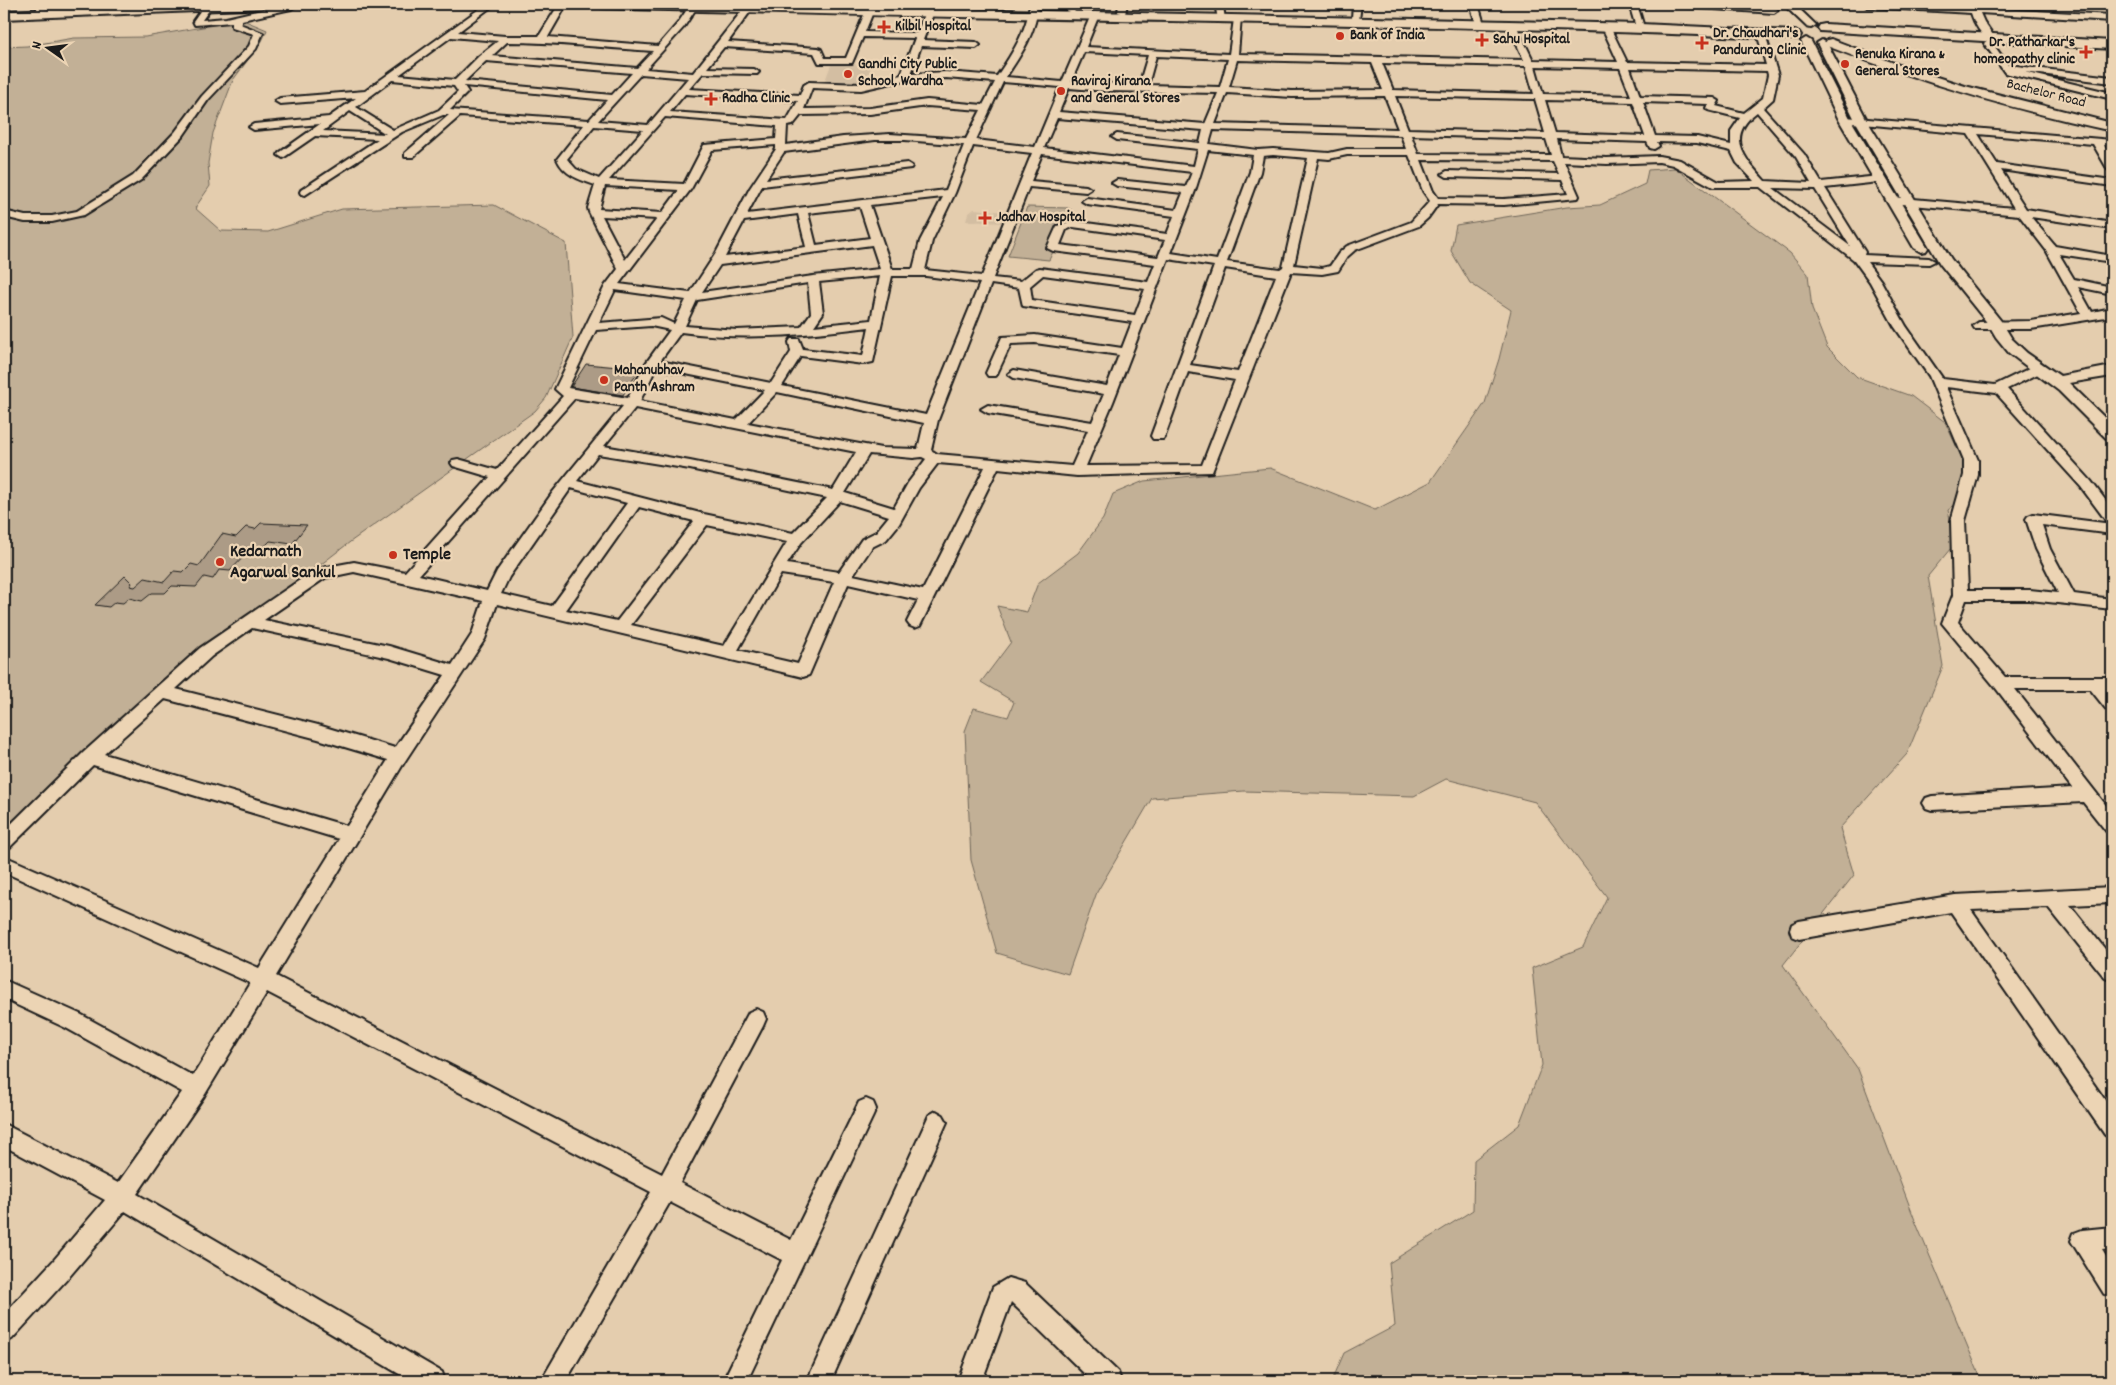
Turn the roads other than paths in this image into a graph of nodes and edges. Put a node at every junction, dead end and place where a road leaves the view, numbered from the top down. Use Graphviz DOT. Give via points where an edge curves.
graph roads {
  1 [pos="166,4"];
  2 [pos="268,4"];
  3 [pos="295,4"];
  4 [pos="491,4"];
  5 [pos="563,4"];
  6 [pos="602,4"];
  7 [pos="650,4"];
  8 [pos="1357,4"];
  9 [pos="1474,4"];
  10 [pos="1622,4"];
  11 [pos="1632,4"];
  12 [pos="1684,4"];
  13 [pos="1742,4"];
  14 [pos="1867,4"];
  15 [pos="1997,4"];
  16 [pos="2049,4"];
  17 [pos="97,5"];
  18 [pos="802,5"];
  19 [pos="45,6"];
  20 [pos="139,6"];
  21 [pos="208,6"];
  22 [pos="693,6"];
  23 [pos="745,6"];
  24 [pos="972,6"];
  25 [pos="1072,7"];
  26 [pos="1781,7"];
  27 [pos="1950,7"];
  28 [pos="1975,7"];
  29 [pos="1122,8"];
  30 [pos="1169,8"];
  31 [pos="1033,9"];
  32 [pos="4,10"];
  33 [pos="869,12"];
  34 [pos="930,12"];
  35 [pos="1221,13"];
  36 [pos="2008,13"];
  37 [pos="4,15"];
  38 [pos="1095,15"];
  39 [pos="2110,15"];
  40 [pos="2062,16"];
  41 [pos="1356,18"];
  42 [pos="238,19"];
  43 [pos="1238,19"];
  44 [pos="1479,22"];
  45 [pos="1639,24"];
  46 [pos="1512,25"];
  47 [pos="1606,27"];
  48 [pos="449,34"];
  49 [pos="861,34"];
  50 [pos="1761,34"];
  51 [pos="1815,34"];
  52 [pos="505,39"];
  53 [pos="542,39"];
  54 [pos="920,39"];
  55 [pos="1990,40"];
  56 [pos="722,44"];
  57 [pos="976,45"];
  58 [pos="2112,45"];
  59 [pos="660,49"];
  60 [pos="1082,49"];
  61 [pos="2112,50"];
  62 [pos="1153,52"];
  63 [pos="1233,57"];
  64 [pos="482,58"];
  65 [pos="1376,60"];
  66 [pos="1529,62"];
  67 [pos="1624,65"];
  68 [pos="2005,67"];
  69 [pos="1772,68"];
  70 [pos="638,72"];
  71 [pos="754,72"];
  72 [pos="697,73"];
  73 [pos="390,77"];
  74 [pos="905,77"];
  75 [pos="1001,78"];
  76 [pos="2112,80"];
  77 [pos="457,83"];
  78 [pos="1067,84"];
  79 [pos="1143,88"];
  80 [pos="1224,90"];
  81 [pos="682,91"];
  82 [pos="1388,93"];
  83 [pos="366,94"];
  84 [pos="2112,96"];
  85 [pos="614,98"];
  86 [pos="803,98"];
  87 [pos="1539,98"];
  88 [pos="1636,99"];
  89 [pos="280,101"];
  90 [pos="348,106"];
  91 [pos="1757,107"];
  92 [pos="988,108"];
  93 [pos="442,112"];
  94 [pos="798,112"];
  95 [pos="458,113"];
  96 [pos="663,114"];
  97 [pos="1054,115"];
  98 [pos="1746,116"];
  99 [pos="329,120"];
  100 [pos="1845,120"];
  101 [pos="1862,122"];
  102 [pos="2112,122"];
  103 [pos="591,123"];
  104 [pos="782,123"];
  105 [pos="254,126"];
  106 [pos="2112,127"];
  107 [pos="651,128"];
  108 [pos="1209,128"];
  109 [pos="1404,132"];
  110 [pos="1971,132"];
  111 [pos="312,133"];
  112 [pos="391,136"];
  113 [pos="1550,136"];
  114 [pos="1117,137"];
  115 [pos="1650,138"];
  116 [pos="2096,142"];
  117 [pos="2112,143"];
  118 [pos="969,144"];
  119 [pos="781,146"];
  120 [pos="1205,147"];
  121 [pos="1039,149"];
  122 [pos="1736,149"];
  123 [pos="1258,154"];
  124 [pos="1413,154"];
  125 [pos="284,155"];
  126 [pos="409,155"];
  127 [pos="1314,155"];
  128 [pos="1557,158"];
  129 [pos="1659,158"];
  130 [pos="907,166"];
  131 [pos="1992,166"];
  132 [pos="2112,168"];
  133 [pos="1198,169"];
  134 [pos="1447,174"];
  135 [pos="1565,177"];
  136 [pos="1879,179"];
  137 [pos="601,183"];
  138 [pos="758,183"];
  139 [pos="1117,183"];
  140 [pos="2112,183"];
  141 [pos="1025,184"];
  142 [pos="1762,184"];
  143 [pos="1818,186"];
  144 [pos="688,187"];
  145 [pos="1086,189"];
  146 [pos="1190,191"];
  147 [pos="304,192"];
  148 [pos="950,193"];
  149 [pos="1435,200"];
  150 [pos="1891,200"];
  151 [pos="1087,201"];
  152 [pos="1909,202"];
  153 [pos="864,203"];
  154 [pos="802,210"];
  155 [pos="594,212"];
  156 [pos="2022,212"];
  157 [pos="4,214"];
  158 [pos="1180,214"];
  159 [pos="665,216"];
  160 [pos="739,218"];
  161 [pos="2112,226"];
  162 [pos="1170,238"];
  163 [pos="876,241"];
  164 [pos="2051,249"];
  165 [pos="812,250"];
  166 [pos="1162,258"];
  167 [pos="1858,258"];
  168 [pos="2112,259"];
  169 [pos="1929,261"];
  170 [pos="716,262"];
  171 [pos="1221,264"];
  172 [pos="624,270"];
  173 [pos="1286,270"];
  174 [pos="887,272"];
  175 [pos="918,273"];
  176 [pos="813,279"];
  177 [pos="987,282"];
  178 [pos="2070,282"];
  179 [pos="1946,283"];
  180 [pos="1024,285"];
  181 [pos="611,286"];
  182 [pos="1151,286"];
  183 [pos="2112,290"];
  184 [pos="693,297"];
  185 [pos="2112,312"];
  186 [pos="2089,316"];
  187 [pos="1138,319"];
  188 [pos="1976,322"];
  189 [pos="876,323"];
  190 [pos="679,325"];
  191 [pos="591,327"];
  192 [pos="1998,329"];
  193 [pos="799,332"];
  194 [pos="797,352"];
  195 [pos="1126,352"];
  196 [pos="652,364"];
  197 [pos="1183,368"];
  198 [pos="2038,369"];
  199 [pos="2112,371"];
  200 [pos="992,373"];
  201 [pos="1014,374"];
  202 [pos="1243,377"];
  203 [pos="2056,380"];
  204 [pos="1937,382"];
  205 [pos="775,387"];
  206 [pos="1999,388"];
  207 [pos="1111,391"];
  208 [pos="572,394"];
  209 [pos="632,403"];
  210 [pos="988,409"];
  211 [pos="931,420"];
  212 [pos="739,426"];
  213 [pos="1096,427"];
  214 [pos="2112,434"];
  215 [pos="1158,436"];
  216 [pos="594,449"];
  217 [pos="865,449"];
  218 [pos="929,455"];
  219 [pos="458,463"];
  220 [pos="993,464"];
  221 [pos="1077,471"];
  222 [pos="500,475"];
  223 [pos="569,483"];
  224 [pos="837,495"];
  225 [pos="636,501"];
  226 [pos="898,514"];
  227 [pos="704,519"];
  228 [pos="2112,519"];
  229 [pos="2112,529"];
  230 [pos="796,539"];
  231 [pos="777,568"];
  232 [pos="408,578"];
  233 [pos="843,578"];
  234 [pos="1961,595"];
  235 [pos="492,597"];
  236 [pos="928,597"];
  237 [pos="2069,599"];
  238 [pos="2112,604"];
  239 [pos="555,614"];
  240 [pos="249,622"];
  241 [pos="915,622"];
  242 [pos="620,628"];
  243 [pos="730,652"];
  244 [pos="456,672"];
  245 [pos="2001,683"];
  246 [pos="2112,683"];
  247 [pos="2095,684"];
  248 [pos="163,692"];
  249 [pos="2112,704"];
  250 [pos="399,756"];
  251 [pos="90,757"];
  252 [pos="2088,794"];
  253 [pos="1932,803"];
  254 [pos="2112,826"];
  255 [pos="351,835"];
  256 [pos="4,842"];
  257 [pos="4,864"];
  258 [pos="2112,895"];
  259 [pos="2054,899"];
  260 [pos="1955,904"];
  261 [pos="1799,930"];
  262 [pos="2112,972"];
  263 [pos="262,979"];
  264 [pos="4,988"];
  265 [pos="756,1019"];
  266 [pos="197,1089"];
  267 [pos="866,1109"];
  268 [pos="936,1122"];
  269 [pos="2112,1128"];
  270 [pos="4,1135"];
  271 [pos="666,1188"];
  272 [pos="122,1197"];
  273 [pos="2112,1238"];
  274 [pos="796,1255"];
  275 [pos="2112,1286"];
  276 [pos="4,1331"];
  277 [pos="433,1381"];
  278 [pos="553,1381"];
  279 [pos="735,1381"];
  280 [pos="819,1381"];
  281 [pos="970,1381"];
  282 [pos="1109,1381"];
  1 -- 20 [label="main road"];
  2 -- 21 [label="main road"];
  3 -- 42 [label="street"];
  4 -- 48 [label="street"];
  5 -- 53 [label="street"];
  6 -- 7 [label="main road"];
  7 -- 22 [label="main road"];
  8 -- 41 [label="street"];
  9 -- 44 [label="street"];
  10 -- 11 [label="street"];
  11 -- 45 [label="street"];
  12 -- 26 [label="street"];
  13 -- 26 [label="street"];
  14 -- 27 [label="street"];
  15 -- 36 [label="street"];
  16 -- 40 [label="street"];
  17 -- 19 [label="main road"];
  17 -- 20 [label="main road"];
  18 -- 23 [label="main road"];
  18 -- 24 [label="main road"];
  19 -- 32 [label="main road"];
  20 -- 21 [label="main road"];
  20 -- 37 [label="main road"];
  21 -- 42 [label="street" via="198,22"];
  22 -- 23 [label="main road"];
  22 -- 59 [label="street"];
  23 -- 33 [label="main road"];
  23 -- 56 [label="street"];
  24 -- 31 [label="main road"];
  25 -- 29 [label="main road"];
  25 -- 31 [label="main road"];
  26 -- 51 [label="street"];
  27 -- 28 [label="street"];
  28 -- 36 [label="street"];
  28 -- 55 [label="street" via="1979,24"];
  29 -- 30 [label="main road"];
  30 -- 35 [label="main road"];
  31 -- 34 [label="main road"];
  31 -- 38 [label="main road"];
  31 -- 75 [label="street" via="1021,48"];
  33 -- 34 [label="main road"];
  33 -- 49 [label="street"];
  34 -- 54 [label="street"];
  35 -- 38 [label="main road"];
  35 -- 41 [label="main road"];
  35 -- 43 [label="main road"];
  36 -- 40 [label="street"];
  38 -- 60 [label="street"];
  39 -- 40 [label="street"];
  41 -- 44 [label="main road"];
  42 -- 157 [label="street" via="235,25 259,33 253,47 137,178 80,213 52,219 25,219"];
  43 -- 44 [label="main road"];
  43 -- 63 [label="street"];
  44 -- 45 [label="main road"];
  44 -- 46 [label="main road"];
  45 -- 51 [label="main road"];
  46 -- 47 [label="main road"];
  46 -- 66 [label="street"];
  47 -- 50 [label="main road"];
  47 -- 67 [label="street"];
  48 -- 52 [label="street"];
  48 -- 73 [label="street"];
  49 -- 54 [label="street"];
  49 -- 56 [label="street" via="849,61 822,61 818,51"];
  50 -- 51 [label="main road"];
  50 -- 69 [label="street"];
  51 -- 55 [label="main road"];
  51 -- 100 [label="street"];
  51 -- 101 [label="street"];
  51 -- 102 [label="main road, Bachelor Road" via="1944,80"];
  51 -- 106 [label="main road, Bachelor Road" via="1903,71 1960,89"];
  52 -- 53 [label="street"];
  52 -- 64 [label="street"];
  53 -- 59 [label="street" via="594,46"];
  54 -- 57 [label="street"];
  54 -- 74 [label="street"];
  55 -- 58 [label="main road"];
  55 -- 61 [label="main road"];
  55 -- 68 [label="street"];
  56 -- 72 [label="street"];
  59 -- 70 [label="street"];
  60 -- 62 [label="street"];
  60 -- 78 [label="street"];
  62 -- 63 [label="street"];
  62 -- 79 [label="street"];
  63 -- 65 [label="street"];
  63 -- 80 [label="street"];
  64 -- 70 [label="street"];
  64 -- 77 [label="street"];
  65 -- 66 [label="street"];
  65 -- 82 [label="street"];
  66 -- 67 [label="street"];
  66 -- 87 [label="street"];
  67 -- 69 [label="street"];
  67 -- 88 [label="street"];
  68 -- 76 [label="street"];
  68 -- 84 [label="street" via="2008,71"];
  69 -- 91 [label="street" via="1768,99"];
  70 -- 72 [label="street"];
  70 -- 85 [label="street"];
  71 -- 72 [label="street"];
  72 -- 81 [label="street"];
  73 -- 77 [label="street"];
  73 -- 83 [label="street"];
  74 -- 75 [label="street"];
  74 -- 86 [label="street" via="861,87 809,85"];
  75 -- 78 [label="street"];
  75 -- 92 [label="street"];
  77 -- 85 [label="street"];
  77 -- 93 [label="street" via="463,92"];
  78 -- 79 [label="street"];
  78 -- 97 [label="street"];
  79 -- 80 [label="street"];
  80 -- 82 [label="street" via="1292,94"];
  80 -- 108 [label="street"];
  81 -- 86 [label="street"];
  81 -- 96 [label="street"];
  82 -- 87 [label="street"];
  82 -- 109 [label="street"];
  83 -- 89 [label="street"];
  83 -- 90 [label="street"];
  85 -- 103 [label="street"];
  86 -- 94 [label="street"];
  87 -- 88 [label="street"];
  87 -- 113 [label="street"];
  88 -- 98 [label="street" via="1714,101 1711,108"];
  88 -- 115 [label="street"];
  90 -- 99 [label="street"];
  90 -- 112 [label="street"];
  91 -- 98 [label="street"];
  91 -- 143 [label="street" via="1800,156"];
  92 -- 94 [label="street" via="927,103 870,111"];
  92 -- 118 [label="street"];
  93 -- 95 [label="street"];
  93 -- 112 [label="street"];
  94 -- 104 [label="street" via="790,123"];
  95 -- 103 [label="street"];
  95 -- 126 [label="street"];
  96 -- 104 [label="street"];
  96 -- 107 [label="street"];
  97 -- 108 [label="street"];
  97 -- 121 [label="street"];
  98 -- 122 [label="street" via="1736,131"];
  99 -- 105 [label="street"];
  99 -- 111 [label="street"];
  100 -- 101 [label="street"];
  100 -- 136 [label="street"];
  101 -- 110 [label="street"];
  101 -- 152 [label="street"];
  103 -- 107 [label="street"];
  103 -- 137 [label="street" via="562,159 575,172"];
  104 -- 119 [label="street"];
  107 -- 137 [label="street"];
  108 -- 109 [label="street"];
  108 -- 120 [label="street"];
  109 -- 113 [label="street"];
  109 -- 124 [label="street"];
  110 -- 116 [label="street"];
  110 -- 131 [label="street"];
  111 -- 112 [label="street"];
  111 -- 125 [label="street"];
  112 -- 147 [label="street"];
  113 -- 115 [label="street"];
  113 -- 128 [label="street"];
  114 -- 120 [label="street"];
  115 -- 122 [label="street" via="1697,140"];
  115 -- 129 [label="street"];
  116 -- 117 [label="street"];
  116 -- 132 [label="street"];
  118 -- 119 [label="street" via="903,137"];
  118 -- 121 [label="street"];
  118 -- 148 [label="street"];
  119 -- 138 [label="street"];
  119 -- 144 [label="street" via="708,147"];
  120 -- 123 [label="street"];
  120 -- 133 [label="street"];
  121 -- 133 [label="street" via="1145,165"];
  121 -- 141 [label="street"];
  122 -- 142 [label="street" via="1741,161"];
  123 -- 127 [label="street"];
  123 -- 171 [label="street" via="1255,172"];
  124 -- 127 [label="street" via="1348,152"];
  124 -- 128 [label="street"];
  124 -- 149 [label="street"];
  127 -- 173 [label="street"];
  128 -- 129 [label="street" via="1607,161"];
  128 -- 135 [label="street"];
  129 -- 142 [label="street" via="1676,162 1717,185"];
  130 -- 138 [label="street"];
  131 -- 140 [label="street"];
  131 -- 156 [label="street"];
  133 -- 146 [label="street"];
  134 -- 135 [label="street"];
  135 -- 149 [label="street" via="1574,196 1475,203"];
  136 -- 143 [label="street"];
  136 -- 150 [label="street"];
  137 -- 144 [label="street"];
  137 -- 155 [label="street" via="593,204"];
  138 -- 160 [label="street"];
  139 -- 146 [label="street"];
  141 -- 145 [label="street"];
  141 -- 177 [label="street"];
  142 -- 143 [label="street"];
  142 -- 167 [label="street"];
  143 -- 167 [label="street" via="1859,252"];
  144 -- 159 [label="street"];
  146 -- 158 [label="street"];
  148 -- 153 [label="street"];
  148 -- 175 [label="street" via="926,241"];
  149 -- 173 [label="street" via="1415,224 1351,248 1334,269"];
  150 -- 152 [label="street"];
  150 -- 169 [label="street"];
  151 -- 158 [label="street"];
  152 -- 156 [label="street"];
  152 -- 192 [label="street" via="1945,261"];
  153 -- 154 [label="street"];
  153 -- 163 [label="street"];
  154 -- 160 [label="street"];
  154 -- 165 [label="street"];
  155 -- 159 [label="street"];
  155 -- 172 [label="street"];
  156 -- 161 [label="street"];
  156 -- 164 [label="street"];
  158 -- 162 [label="street"];
  159 -- 172 [label="street"];
  160 -- 170 [label="street"];
  162 -- 166 [label="street"];
  162 -- 166 [label="street" via="1072,224 1061,228 1053,248"];
  163 -- 165 [label="street"];
  163 -- 174 [label="street"];
  164 -- 168 [label="street"];
  164 -- 178 [label="street"];
  165 -- 170 [label="street"];
  166 -- 171 [label="street"];
  166 -- 182 [label="street"];
  167 -- 169 [label="street"];
  167 -- 204 [label="street"];
  169 -- 179 [label="street"];
  170 -- 184 [label="street"];
  171 -- 173 [label="street" via="1253,270"];
  171 -- 197 [label="street"];
  172 -- 181 [label="street"];
  173 -- 202 [label="street"];
  174 -- 175 [label="street"];
  174 -- 176 [label="street"];
  174 -- 189 [label="street"];
  175 -- 177 [label="street"];
  176 -- 184 [label="street"];
  176 -- 193 [label="street" via="817,313"];
  177 -- 180 [label="street"];
  177 -- 211 [label="street"];
  178 -- 183 [label="street"];
  178 -- 186 [label="street"];
  180 -- 182 [label="street" via="1040,271"];
  180 -- 187 [label="street" via="1027,303"];
  181 -- 184 [label="street"];
  181 -- 191 [label="street"];
  182 -- 187 [label="street"];
  184 -- 190 [label="street"];
  185 -- 186 [label="street"];
  186 -- 192 [label="street"];
  187 -- 195 [label="street"];
  188 -- 192 [label="street"];
  189 -- 193 [label="street"];
  189 -- 194 [label="street" via="867,360"];
  190 -- 191 [label="street" via="652,323"];
  190 -- 193 [label="street" via="740,336"];
  190 -- 196 [label="street"];
  191 -- 208 [label="street" via="561,389"];
  192 -- 198 [label="street" via="2020,356"];
  193 -- 194 [label="street"];
  194 -- 205 [label="street"];
  195 -- 200 [label="street" via="1035,339 1006,340"];
  195 -- 207 [label="street"];
  196 -- 205 [label="street"];
  196 -- 209 [label="street"];
  197 -- 202 [label="street"];
  197 -- 215 [label="street"];
  198 -- 203 [label="street"];
  198 -- 206 [label="street"];
  199 -- 203 [label="street"];
  201 -- 207 [label="street"];
  202 -- 221 [label="street" via="1207,469"];
  203 -- 214 [label="street"];
  204 -- 206 [label="street"];
  204 -- 234 [label="street" via="1972,466 1958,521"];
  205 -- 211 [label="street"];
  205 -- 212 [label="street"];
  206 -- 228 [label="street" via="2086,484"];
  207 -- 213 [label="street"];
  208 -- 209 [label="street"];
  208 -- 222 [label="street"];
  209 -- 212 [label="street"];
  209 -- 216 [label="street"];
  210 -- 213 [label="street"];
  211 -- 218 [label="street"];
  212 -- 217 [label="street"];
  213 -- 221 [label="street"];
  216 -- 223 [label="street"];
  216 -- 224 [label="street"];
  217 -- 218 [label="street"];
  217 -- 224 [label="street"];
  218 -- 220 [label="street"];
  218 -- 226 [label="street"];
  219 -- 222 [label="street"];
  220 -- 221 [label="street"];
  220 -- 236 [label="street"];
  222 -- 232 [label="street"];
  223 -- 225 [label="street"];
  223 -- 235 [label="street" via="502,575"];
  224 -- 226 [label="street"];
  224 -- 230 [label="street"];
  225 -- 227 [label="street"];
  225 -- 239 [label="street"];
  226 -- 233 [label="street" via="881,536 867,543"];
  227 -- 230 [label="street"];
  227 -- 242 [label="street"];
  229 -- 237 [label="street" via="2033,519 2043,550"];
  230 -- 231 [label="street"];
  231 -- 233 [label="street"];
  231 -- 243 [label="street"];
  232 -- 235 [label="street"];
  232 -- 240 [label="street" via="354,567 321,573"];
  233 -- 236 [label="street"];
  233 -- 243 [label="street" via="803,670"];
  234 -- 237 [label="street" via="2030,595"];
  234 -- 245 [label="street" via="1950,623"];
  235 -- 239 [label="street"];
  235 -- 244 [label="street" via="479,635"];
  236 -- 241 [label="street"];
  237 -- 238 [label="street"];
  239 -- 242 [label="street"];
  240 -- 244 [label="street" via="389,652"];
  240 -- 248 [label="street" via="206,652"];
  242 -- 243 [label="street"];
  244 -- 250 [label="street"];
  245 -- 247 [label="street"];
  245 -- 252 [label="street"];
  246 -- 247 [label="street"];
  247 -- 249 [label="street"];
  248 -- 250 [label="street"];
  248 -- 251 [label="street"];
  250 -- 255 [label="street"];
  251 -- 255 [label="street"];
  251 -- 256 [label="street"];
  252 -- 253 [label="street"];
  252 -- 254 [label="street"];
  255 -- 263 [label="street"];
  257 -- 263 [label="street"];
  258 -- 259 [label="street"];
  259 -- 260 [label="street"];
  259 -- 262 [label="street"];
  260 -- 261 [label="street"];
  260 -- 269 [label="street"];
  263 -- 266 [label="street"];
  263 -- 271 [label="street"];
  264 -- 266 [label="street" via="73,1021"];
  265 -- 271 [label="street"];
  266 -- 272 [label="street"];
  267 -- 274 [label="street"];
  268 -- 280 [label="street"];
  270 -- 272 [label="street"];
  271 -- 274 [label="street"];
  271 -- 278 [label="street"];
  272 -- 276 [label="street"];
  272 -- 277 [label="street"];
  273 -- 275 [label="street" via="2082,1241"];
  274 -- 279 [label="street"];
  281 -- 282 [label="street" via="1001,1295 1008,1290 1021,1294"];
}
